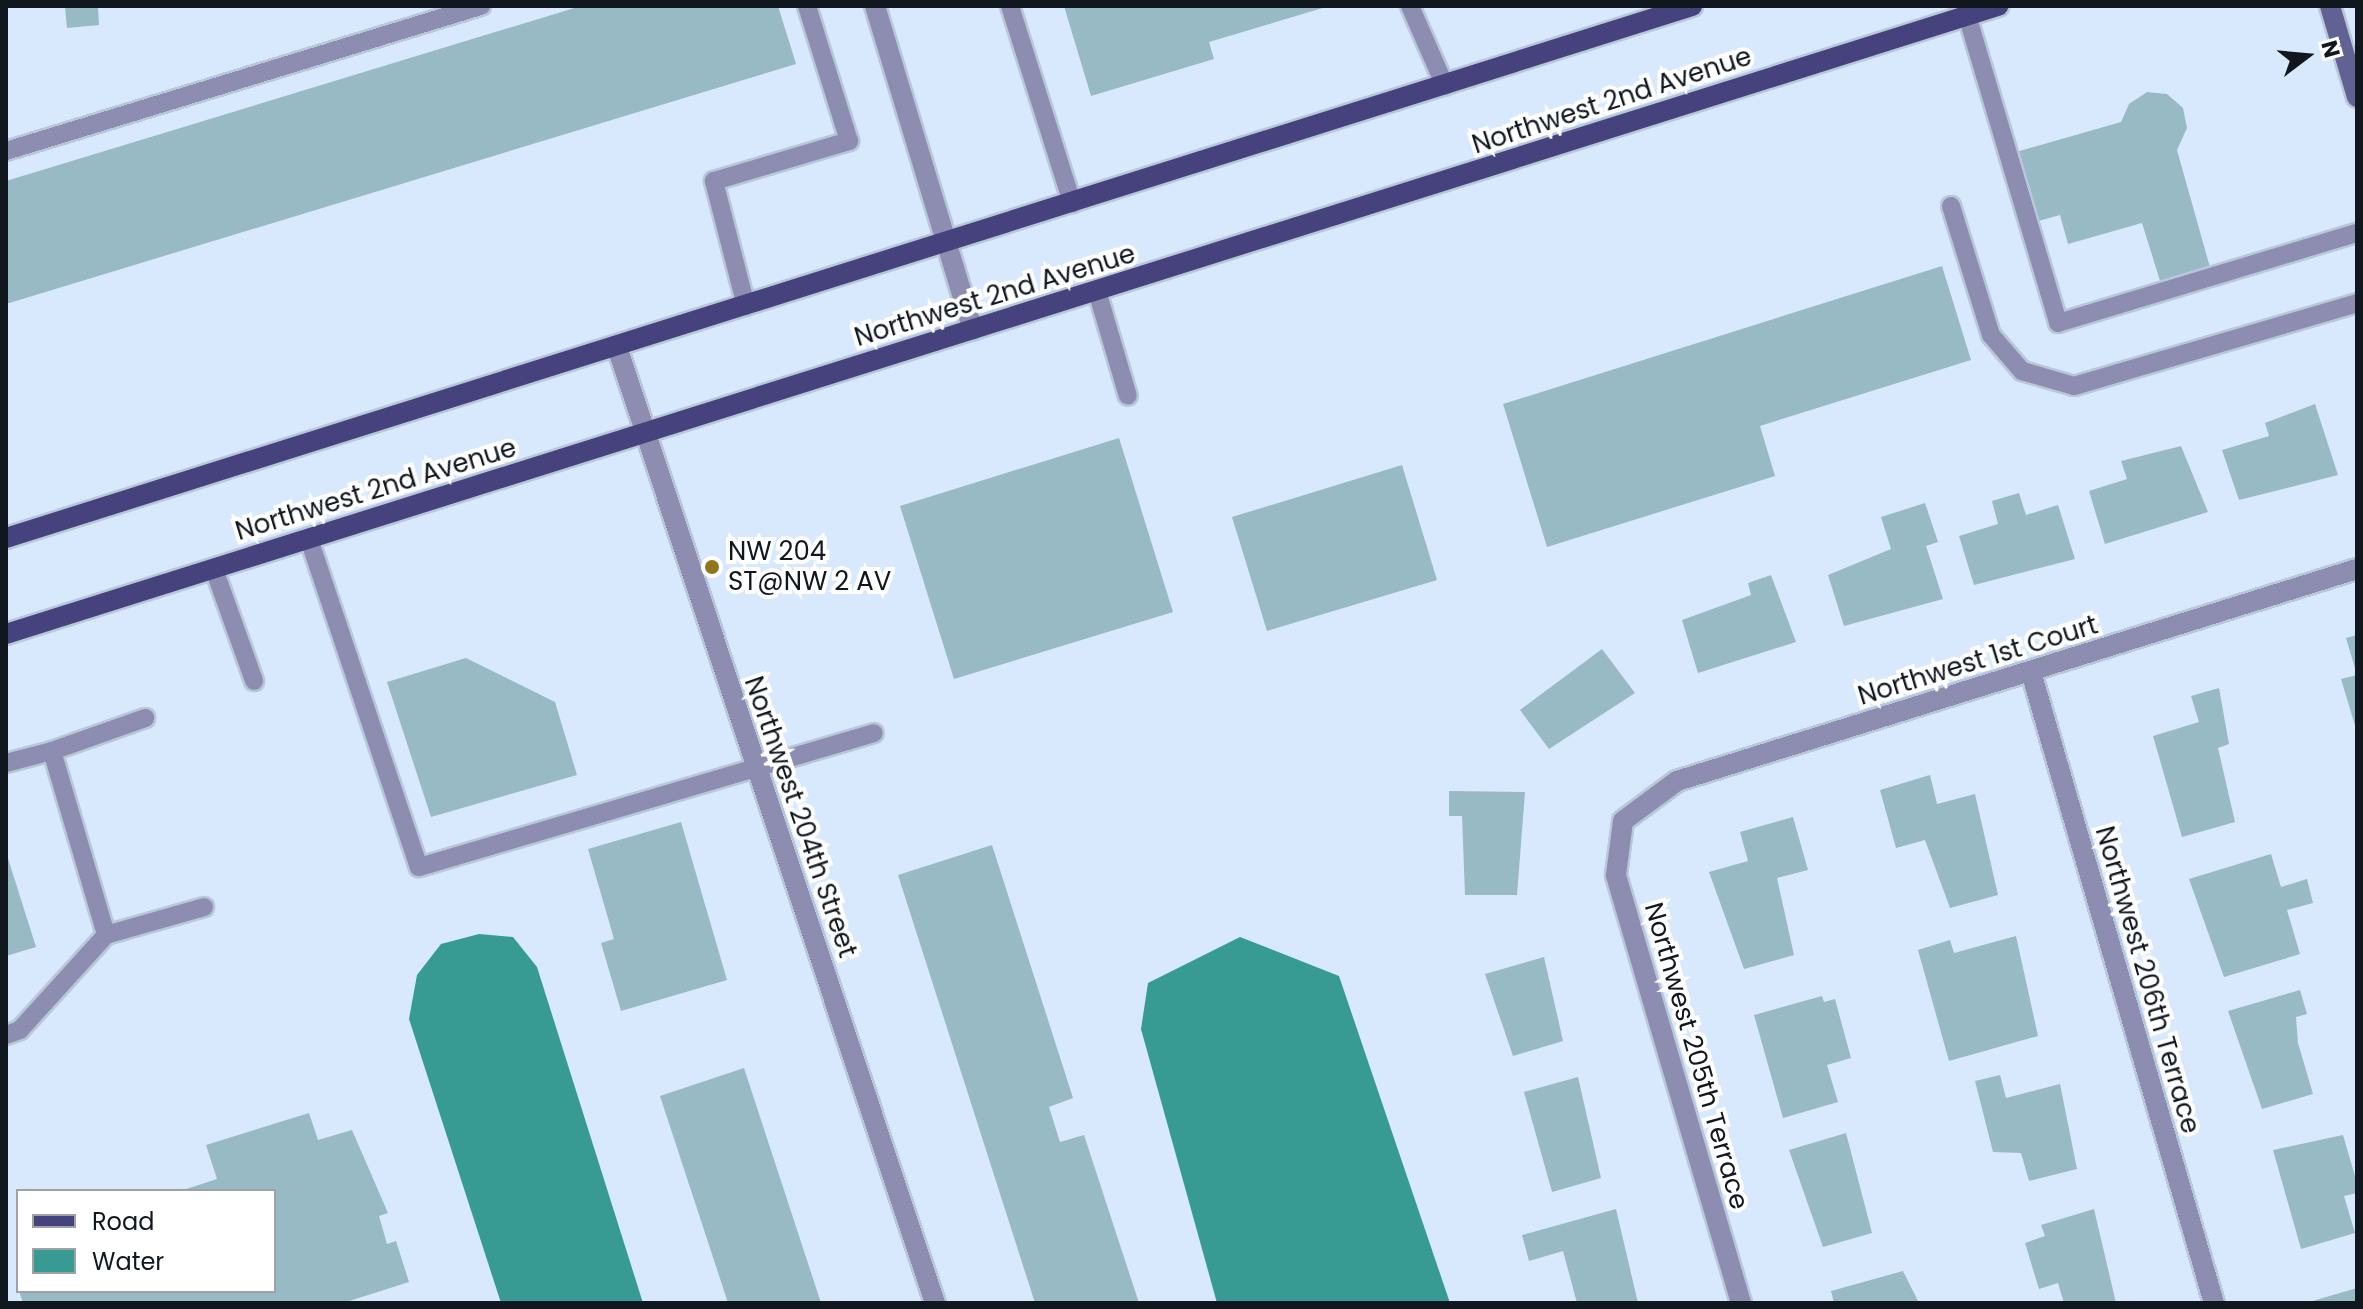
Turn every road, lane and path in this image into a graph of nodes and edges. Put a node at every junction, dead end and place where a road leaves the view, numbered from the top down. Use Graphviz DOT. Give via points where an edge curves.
graph roads {
  1 [pos="481,6"];
  2 [pos="807,6"];
  3 [pos="875,6"];
  4 [pos="1010,6"];
  5 [pos="1410,6"];
  6 [pos="1692,6"];
  7 [pos="1998,6"];
  8 [pos="2330,6"];
  9 [pos="1967,15"];
  10 [pos="1445,86"];
  11 [pos="2357,97"];
  12 [pos="6,151"];
  13 [pos="1072,203"];
  14 [pos="1951,206"];
  15 [pos="2357,233"];
  16 [pos="946,243"];
  17 [pos="1097,291"];
  18 [pos="2357,303"];
  19 [pos="746,306"];
  20 [pos="973,330"];
  21 [pos="617,347"];
  22 [pos="1128,396"];
  23 [pos="644,434"];
  24 [pos="6,538"];
  25 [pos="309,539"];
  26 [pos="214,569"];
  27 [pos="2357,569"];
  28 [pos="6,634"];
  29 [pos="2031,672"];
  30 [pos="254,681"];
  31 [pos="145,718"];
  32 [pos="874,733"];
  33 [pos="52,751"];
  34 [pos="6,763"];
  35 [pos="756,768"];
  36 [pos="1623,821"];
  37 [pos="204,907"];
  38 [pos="106,935"];
  39 [pos="6,1035"];
  40 [pos="935,1303"];
  41 [pos="1741,1303"];
  42 [pos="2214,1303"];
  1 -- 12 [label="lane"];
  2 -- 19 [label="lane" via="849,141 714,181"];
  3 -- 16 [label="street"];
  4 -- 13 [label="lane"];
  5 -- 10 [label="lane"];
  6 -- 10 [label="main road"];
  7 -- 9 [label="main road, Northwest 2nd Avenue"];
  8 -- 11 [label="street"];
  9 -- 15 [label="lane" via="2058,323"];
  9 -- 17 [label="main road, Northwest 2nd Avenue"];
  10 -- 13 [label="main road"];
  13 -- 16 [label="main road"];
  14 -- 18 [label="lane" via="1991,335 2022,371 2074,386"];
  16 -- 19 [label="main road"];
  16 -- 20 [label="street"];
  17 -- 20 [label="main road, Northwest 2nd Avenue"];
  17 -- 22 [label="lane"];
  19 -- 21 [label="main road"];
  20 -- 23 [label="main road, Northwest 2nd Avenue"];
  21 -- 23 [label="street, Northwest 204th Street"];
  21 -- 24 [label="main road"];
  23 -- 25 [label="main road, Northwest 2nd Avenue"];
  23 -- 35 [label="street, Northwest 204th Street"];
  25 -- 26 [label="main road, Northwest 2nd Avenue"];
  25 -- 35 [label="lane" via="419,867"];
  26 -- 28 [label="main road, Northwest 2nd Avenue"];
  26 -- 30 [label="lane"];
  27 -- 29 [label="street, Northwest 1st Court"];
  29 -- 36 [label="street, Northwest 1st Court" via="1677,781"];
  29 -- 42 [label="street, Northwest 206th Terrace"];
  31 -- 33 [label="lane"];
  32 -- 35 [label="lane"];
  33 -- 34 [label="lane"];
  33 -- 38 [label="lane"];
  35 -- 40 [label="street, Northwest 204th Street"];
  36 -- 41 [label="street, Northwest 205th Terrace" via="1616,875"];
  37 -- 38 [label="lane"];
  38 -- 39 [label="lane" via="20,1030"];
}
